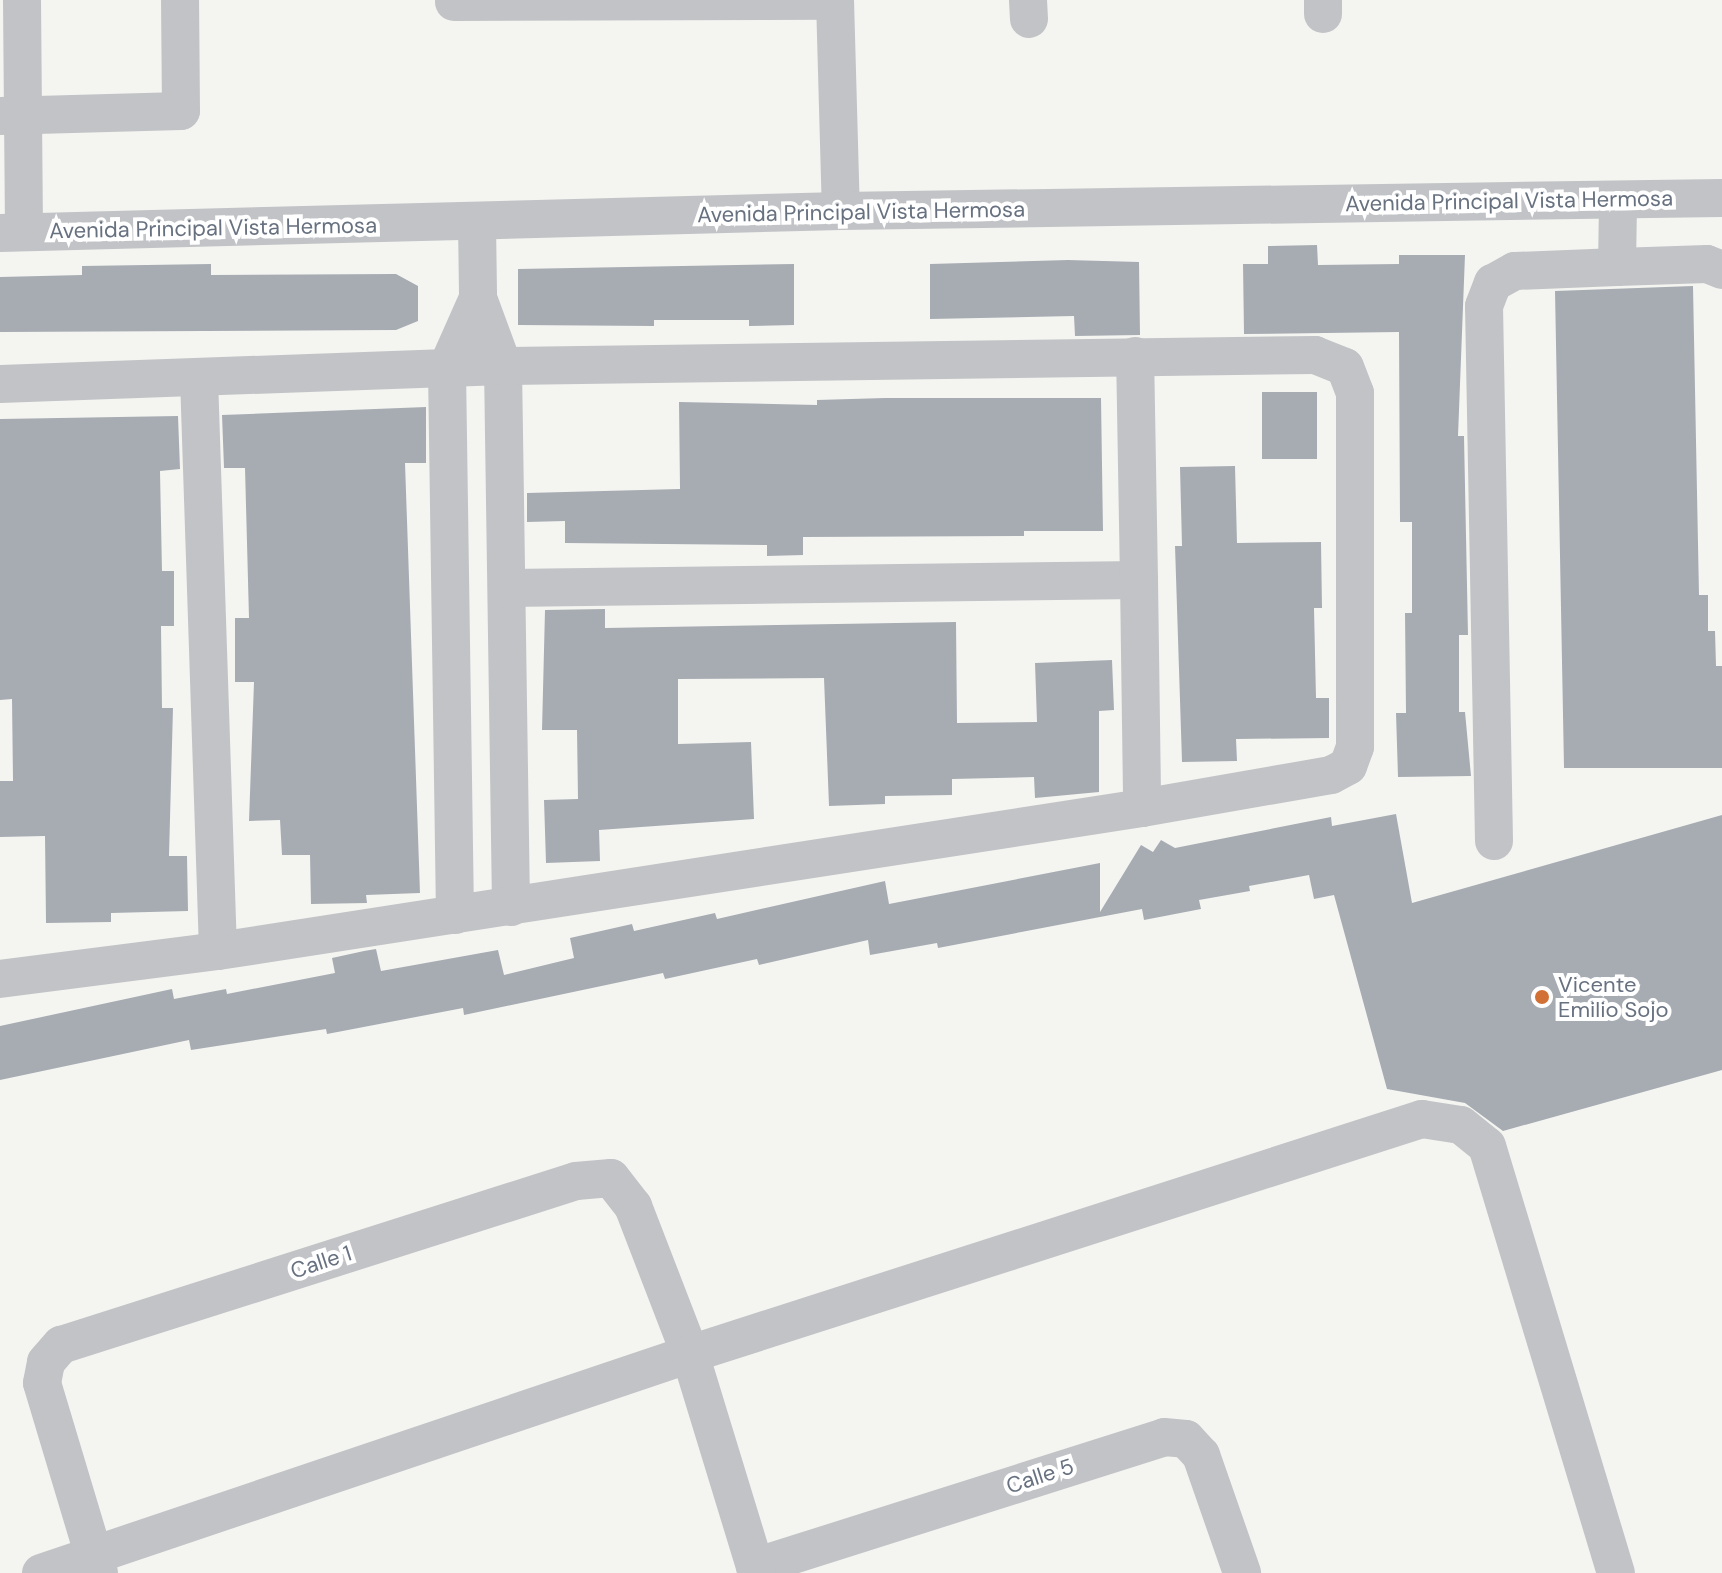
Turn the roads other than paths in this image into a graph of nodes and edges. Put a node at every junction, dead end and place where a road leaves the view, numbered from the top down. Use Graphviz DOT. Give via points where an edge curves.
graph roads {
  1 [pos="22,0"];
  2 [pos="180,0"];
  3 [pos="835,1"];
  4 [pos="454,2"];
  5 [pos="12,115"];
  6 [pos="1722,198"];
  7 [pos="1618,200"];
  8 [pos="841,211"];
  9 [pos="477,222"];
  10 [pos="12,232"];
  11 [pos="1617,267"];
  12 [pos="1722,270"];
  13 [pos="478,298"];
  14 [pos="1135,356"];
  15 [pos="503,366"];
  16 [pos="447,368"];
  17 [pos="199,378"];
  18 [pos="0,384"];
  19 [pos="1139,580"];
  20 [pos="507,588"];
  21 [pos="1142,808"];
  22 [pos="1494,841"];
  23 [pos="511,907"];
  24 [pos="455,915"];
  25 [pos="218,951"];
  26 [pos="0,979"];
  27 [pos="690,1354"];
  28 [pos="96,1565"];
  29 [pos="756,1570"];
  30 [pos="41,1573"];
  31 [pos="1242,1573"];
  32 [pos="1616,1573"];
  1 -- 5 [label="street"];
  2 -- 5 [label="street" via="181,111"];
  3 -- 4 [label="street"];
  3 -- 8 [label="street"];
  5 -- 10 [label="street"];
  6 -- 7 [label="street, Avenida Principal Vista Hermosa"];
  7 -- 8 [label="street, Avenida Principal Vista Hermosa"];
  7 -- 11 [label="street"];
  8 -- 9 [label="street, Avenida Principal Vista Hermosa"];
  9 -- 10 [label="street, Avenida Principal Vista Hermosa"];
  9 -- 13 [label="street"];
  11 -- 12 [label="street" via="1707,264"];
  11 -- 22 [label="street" via="1515,271 1493,283 1484,306"];
  13 -- 15 [label="street"];
  13 -- 16 [label="street"];
  14 -- 15 [label="street"];
  14 -- 19 [label="street"];
  14 -- 21 [label="street" via="1315,355 1345,367 1355,393 1355,747 1348,766 1331,775"];
  15 -- 16 [label="street"];
  15 -- 20 [label="street"];
  16 -- 17 [label="street"];
  16 -- 24 [label="street"];
  17 -- 18 [label="street"];
  17 -- 25 [label="street"];
  19 -- 20 [label="street"];
  19 -- 21 [label="street"];
  20 -- 23 [label="street"];
  21 -- 23 [label="street"];
  23 -- 24 [label="street"];
  24 -- 25 [label="street"];
  25 -- 26 [label="street"];
  27 -- 28 [label="street"];
  27 -- 28 [label="street, Calle 1" via="633,1206 611,1178 576,1181 61,1345 46,1362 42,1383"];
  27 -- 29 [label="street"];
  27 -- 32 [label="street" via="1422,1119 1461,1125 1487,1146"];
  28 -- 30 [label="street"];
  29 -- 31 [label="street, Calle 5" via="1164,1437 1186,1439 1201,1455"];
}
